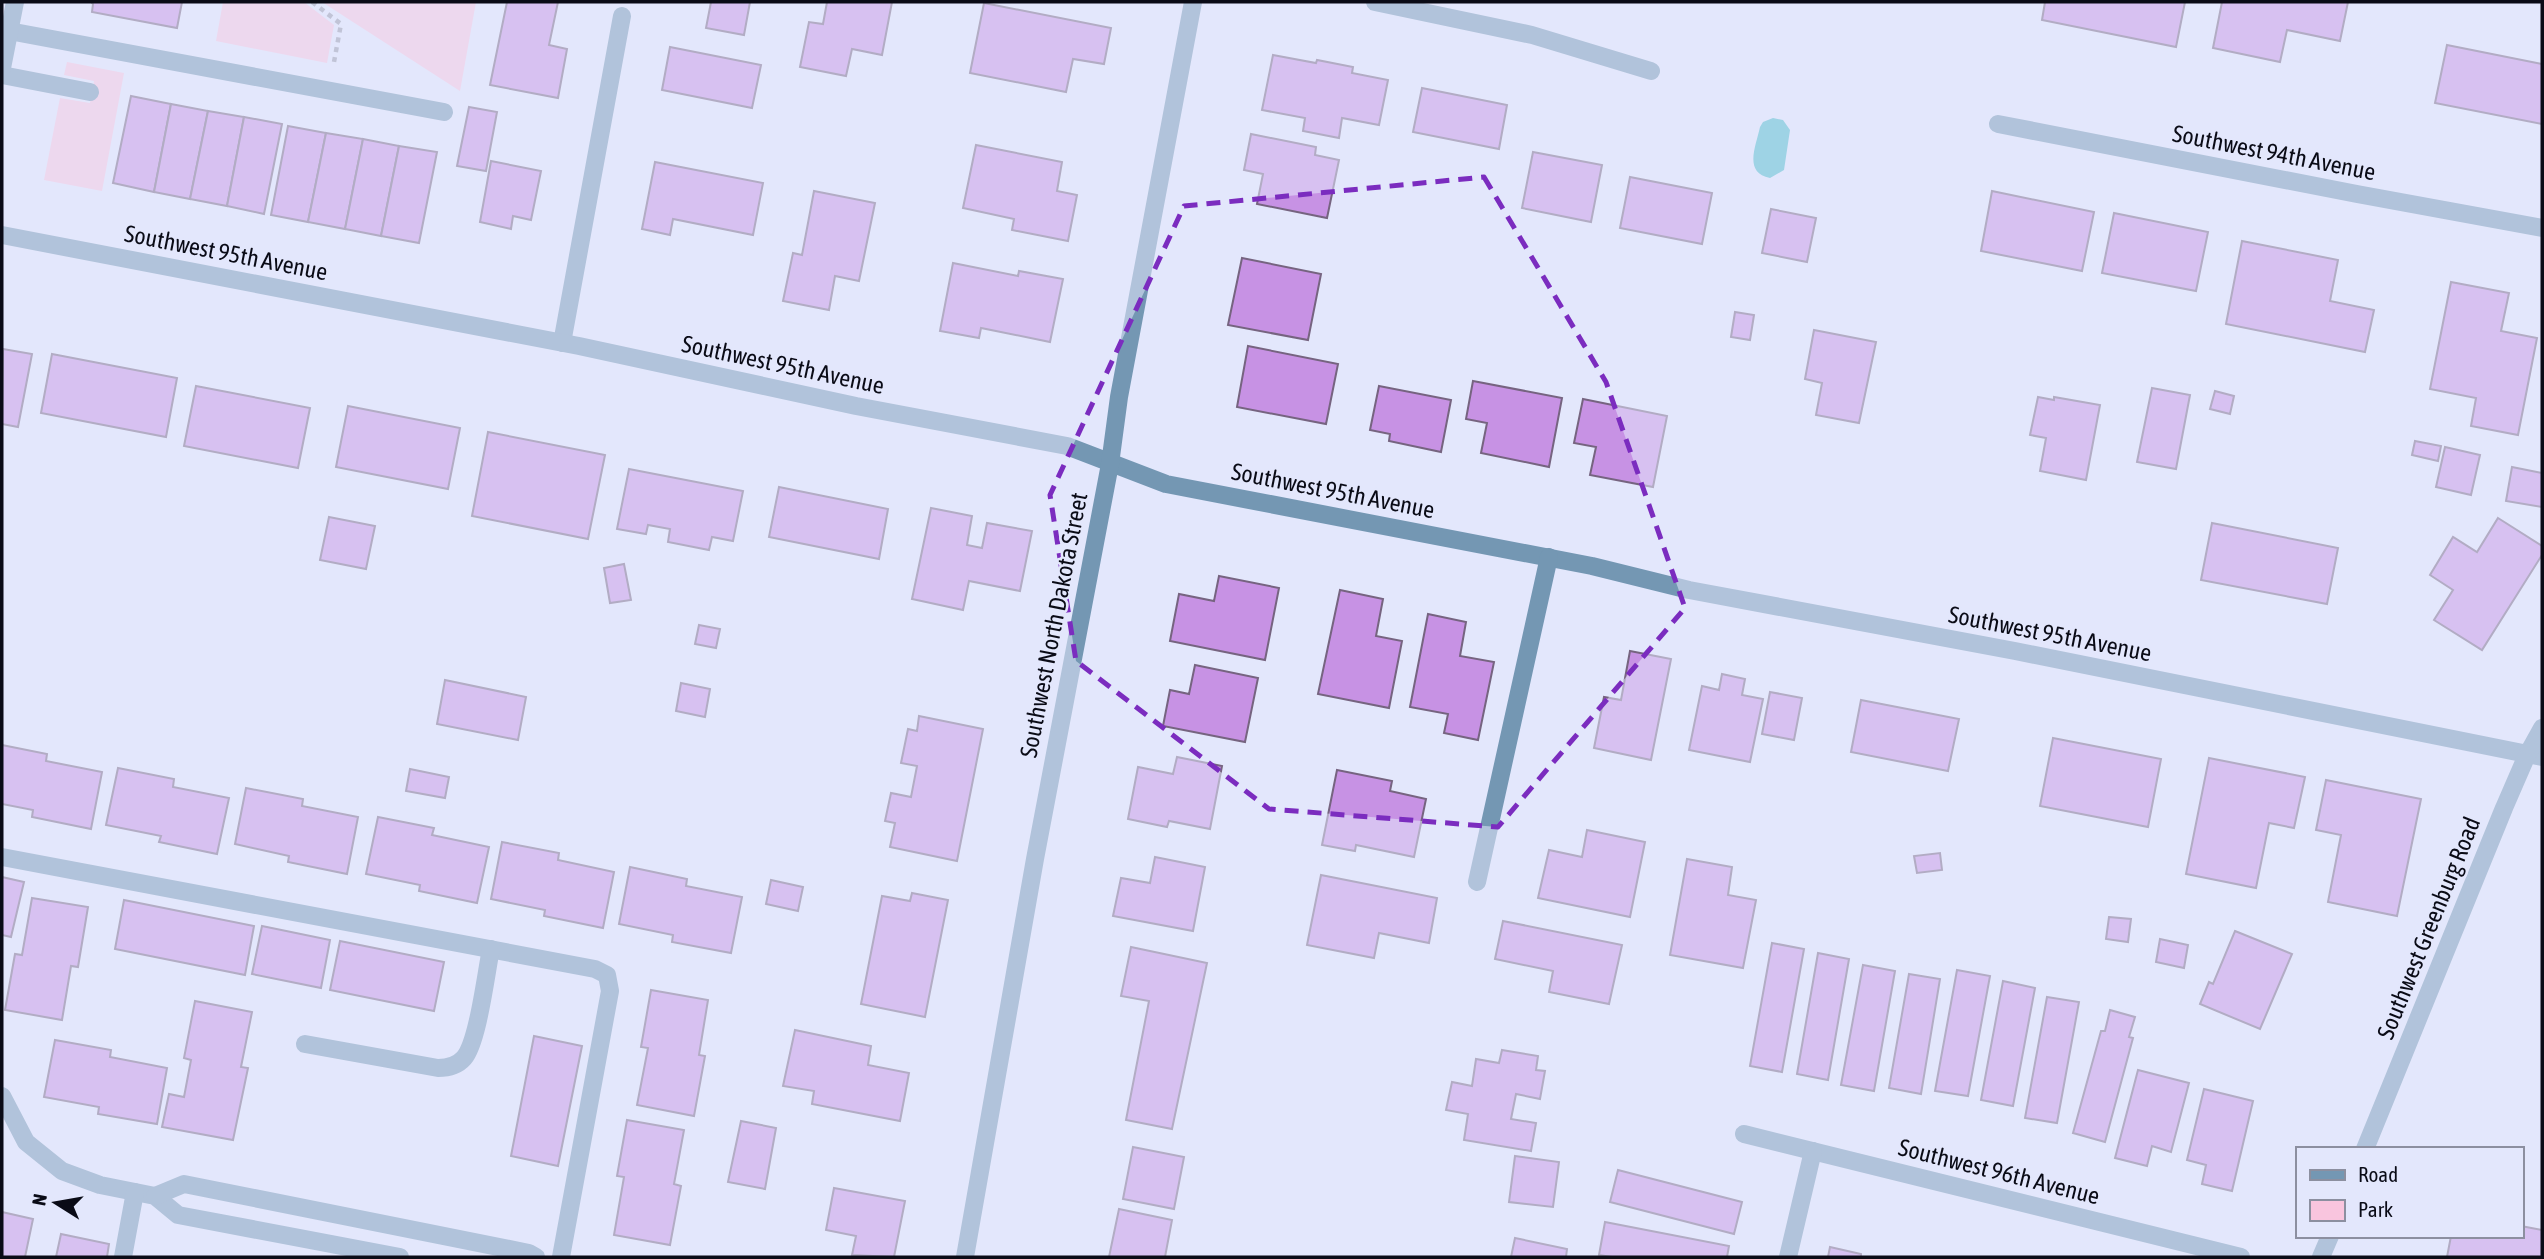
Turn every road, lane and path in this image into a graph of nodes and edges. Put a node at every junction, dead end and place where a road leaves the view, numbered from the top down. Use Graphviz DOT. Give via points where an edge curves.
graph roads {
  1 [pos="15,2"];
  2 [pos="312,2"];
  3 [pos="1193,2"];
  4 [pos="1375,2"];
  5 [pos="622,16"];
  6 [pos="9,31"];
  7 [pos="2,68"];
  8 [pos="1651,71"];
  9 [pos="2,75"];
  10 [pos="328,90"];
  11 [pos="90,92"];
  12 [pos="444,112"];
  13 [pos="1998,124"];
  14 [pos="2542,228"];
  15 [pos="2,235"];
  16 [pos="562,343"];
  17 [pos="1110,464"];
  18 [pos="1549,557"];
  19 [pos="2542,727"];
  20 [pos="2535,756"];
  21 [pos="2,857"];
  22 [pos="1477,882"];
  23 [pos="491,949"];
  24 [pos="305,1044"];
  25 [pos="2,1096"];
  26 [pos="1744,1134"];
  27 [pos="2366,1147"];
  28 [pos="1813,1151"];
  29 [pos="135,1192"];
  30 [pos="155,1195"];
  31 [pos="2329,1238"];
  32 [pos="123,1257"];
  33 [pos="400,1257"];
  34 [pos="536,1257"];
  35 [pos="561,1257"];
  36 [pos="965,1257"];
  37 [pos="1788,1257"];
  38 [pos="2241,1257"];
  39 [pos="2321,1257"];
  1 -- 6 [label="street"];
  2 -- 10 [label="path" via="341,24"];
  3 -- 17 [label="street, Southwest North Dakota Street"];
  4 -- 8 [label="street" via="1532,35"];
  5 -- 16 [label="street"];
  6 -- 7 [label="street"];
  6 -- 10 [label="street"];
  9 -- 11 [label="street"];
  10 -- 12 [label="street"];
  13 -- 14 [label="street, Southwest 94th Avenue"];
  15 -- 16 [label="street, Southwest 95th Avenue"];
  16 -- 17 [label="street, Southwest 95th Avenue" via="1067,446"];
  17 -- 18 [label="street, Southwest 95th Avenue" via="1166,484"];
  17 -- 36 [label="street, Southwest North Dakota Street"];
  18 -- 20 [label="street, Southwest 95th Avenue" via="1689,590"];
  18 -- 22 [label="street"];
  19 -- 20 [label="street, Southwest Greenburg Road"];
  20 -- 27 [label="street, Southwest Greenburg Road"];
  21 -- 23 [label="street"];
  23 -- 24 [label="street" via="471,1044 464,1058 450,1068"];
  23 -- 35 [label="street" via="607,975 610,991"];
  25 -- 29 [label="street" via="26,1142 62,1171"];
  26 -- 28 [label="street, Southwest 96th Avenue"];
  28 -- 37 [label="street"];
  28 -- 38 [label="street, Southwest 96th Avenue"];
  29 -- 30 [label="street"];
  29 -- 32 [label="street"];
  30 -- 33 [label="street" via="178,1215"];
  30 -- 34 [label="street" via="184,1184"];
  31 -- 39 [label="street"];
}
